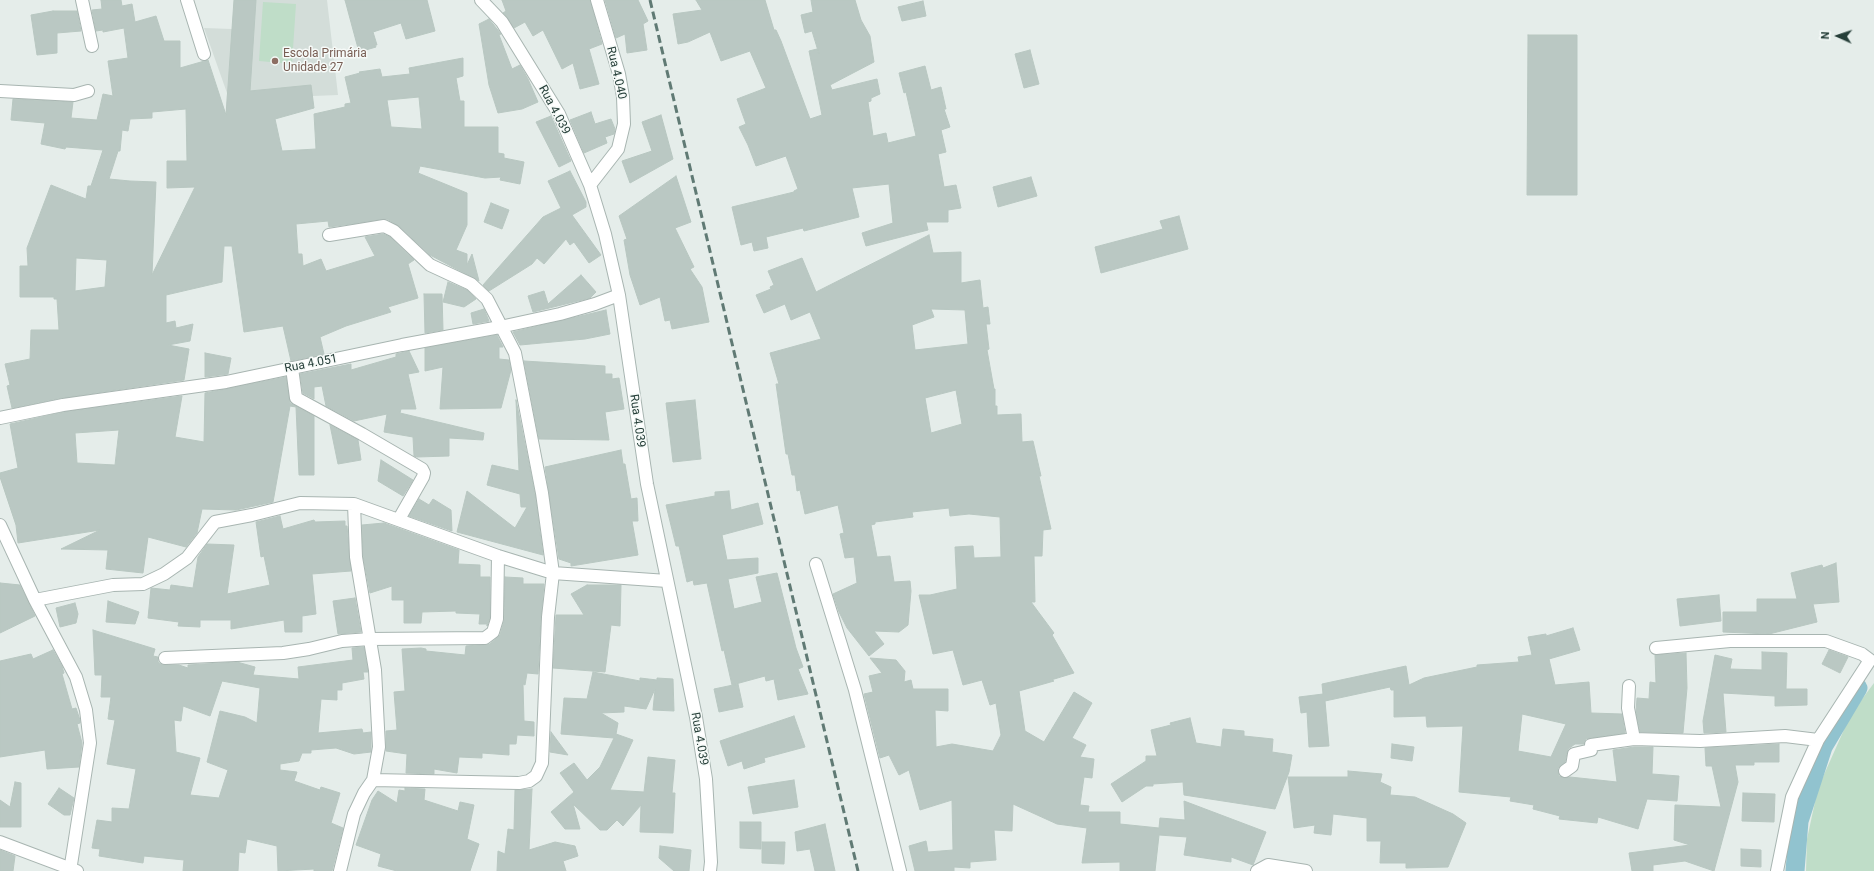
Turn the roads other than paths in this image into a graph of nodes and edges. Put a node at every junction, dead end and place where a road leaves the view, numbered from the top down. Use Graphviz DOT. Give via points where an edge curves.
graph roads {
  1 [pos="82,0"];
  2 [pos="187,0"];
  3 [pos="481,0"];
  4 [pos="597,0"];
  5 [pos="92,46"];
  6 [pos="204,54"];
  7 [pos="0,91"];
  8 [pos="88,91"];
  9 [pos="590,186"];
  10 [pos="329,235"];
  11 [pos="619,295"];
  12 [pos="500,327"];
  13 [pos="292,368"];
  14 [pos="0,418"];
  15 [pos="354,504"];
  16 [pos="399,519"];
  17 [pos="0,525"];
  18 [pos="498,556"];
  19 [pos="816,564"];
  20 [pos="553,573"];
  21 [pos="667,581"];
  22 [pos="35,600"];
  23 [pos="370,638"];
  24 [pos="1656,648"];
  25 [pos="164,658"];
  26 [pos="1629,686"];
  27 [pos="1634,739"];
  28 [pos="1818,740"];
  29 [pos="1565,771"];
  30 [pos="373,780"];
  31 [pos="0,842"];
  32 [pos="73,870"];
  33 [pos="340,871"];
  34 [pos="710,871"];
  35 [pos="900,871"];
  36 [pos="1257,871"];
  37 [pos="1306,871"];
  38 [pos="1777,871"];
  1 -- 5 [label="street"];
  2 -- 6 [label="street"];
  3 -- 9 [label="street, Rua 4.039" via="502,22 559,114"];
  4 -- 9 [label="street, Rua 4.040" via="619,74 624,124 618,149"];
  7 -- 8 [label="street" via="74,95"];
  9 -- 11 [label="street, Rua 4.039" via="605,234"];
  10 -- 12 [label="street" via="384,226 394,231 430,265 471,284 487,299"];
  11 -- 12 [label="street, Rua 4.051" via="567,312"];
  11 -- 21 [label="street, Rua 4.039" via="647,484"];
  12 -- 13 [label="street, Rua 4.051"];
  12 -- 20 [label="street" via="515,353 542,493"];
  13 -- 14 [label="street, Rua 4.051" via="226,382 64,405"];
  13 -- 16 [label="street" via="296,398 422,469 423,477"];
  15 -- 16 [label="street"];
  15 -- 22 [label="street" via="300,503 219,520 212,525 187,558 147,582 113,584"];
  15 -- 23 [label="street" via="356,557"];
  16 -- 18 [label="street"];
  17 -- 22 [label="street"];
  18 -- 20 [label="street"];
  18 -- 23 [label="street" via="497,619 493,632 485,638"];
  19 -- 35 [label="street" via="855,690"];
  20 -- 21 [label="street"];
  20 -- 30 [label="street" via="548,617 542,763 536,776 519,783"];
  21 -- 34 [label="street, Rua 4.039" via="696,717 706,780"];
  22 -- 32 [label="street" via="76,677 86,710 90,743"];
  23 -- 25 [label="street" via="342,640 283,653"];
  23 -- 30 [label="street" via="375,670 379,747"];
  24 -- 28 [label="street" via="1730,641 1826,641 1862,654 1870,660"];
  26 -- 27 [label="street" via="1628,708"];
  27 -- 28 [label="street" via="1700,741 1785,736"];
  27 -- 29 [label="street" via="1591,745 1591,750 1574,754 1572,766"];
  28 -- 38 [label="street" via="1792,798"];
  30 -- 33 [label="street" via="354,814"];
  31 -- 32 [label="street"];
  36 -- 37 [label="street" via="1268,865"];
}
